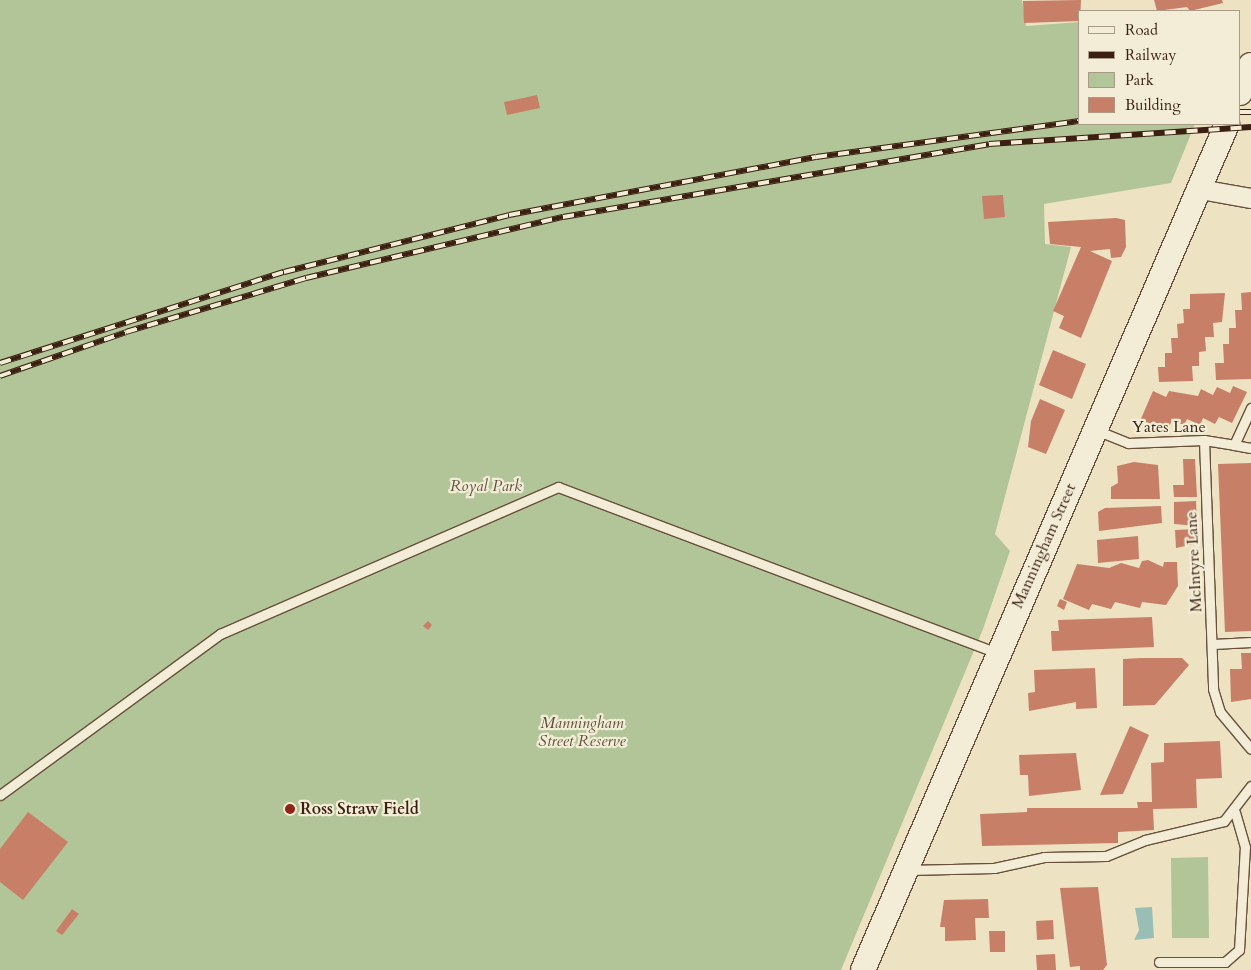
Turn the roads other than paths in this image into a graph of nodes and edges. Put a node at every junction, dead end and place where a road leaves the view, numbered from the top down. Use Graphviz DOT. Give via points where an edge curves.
graph roads {
  1 [pos="1251,65"];
  2 [pos="1241,90"];
  3 [pos="1227,125"];
  4 [pos="1200,189"];
  5 [pos="1251,198"];
  6 [pos="1251,408"];
  7 [pos="1096,430"];
  8 [pos="1204,440"];
  9 [pos="1234,445"];
  10 [pos="1251,448"];
  11 [pos="1251,642"];
  12 [pos="1213,644"];
  13 [pos="997,653"];
  14 [pos="1251,749"];
  15 [pos="1251,786"];
  16 [pos="0,796"];
  17 [pos="1235,812"];
  18 [pos="905,870"];
  19 [pos="1159,962"];
  20 [pos="863,970"];
  1 -- 2 [label="street"];
  3 -- 4 [label="street, Manningham Street"];
  4 -- 5 [label="street"];
  4 -- 7 [label="street, Manningham Street"];
  6 -- 9 [label="lane"];
  7 -- 8 [label="lane, Yates Lane" via="1128,443"];
  7 -- 13 [label="street, Manningham Street"];
  8 -- 9 [label="lane, Yates Lane"];
  8 -- 12 [label="lane, McIntyre Lane"];
  9 -- 10 [label="lane, Yates Lane"];
  11 -- 12 [label="lane"];
  12 -- 14 [label="lane, McIntyre Lane" via="1216,704"];
  13 -- 16 [label="lane" via="558,487 220,634"];
  13 -- 18 [label="street, Manningham Street"];
  15 -- 17 [label="lane"];
  17 -- 18 [label="lane" via="1214,825 1145,840 1106,856 1044,857 994,868"];
  17 -- 19 [label="lane" via="1246,847 1239,950 1225,962"];
  18 -- 20 [label="street, Manningham Street"];
}
